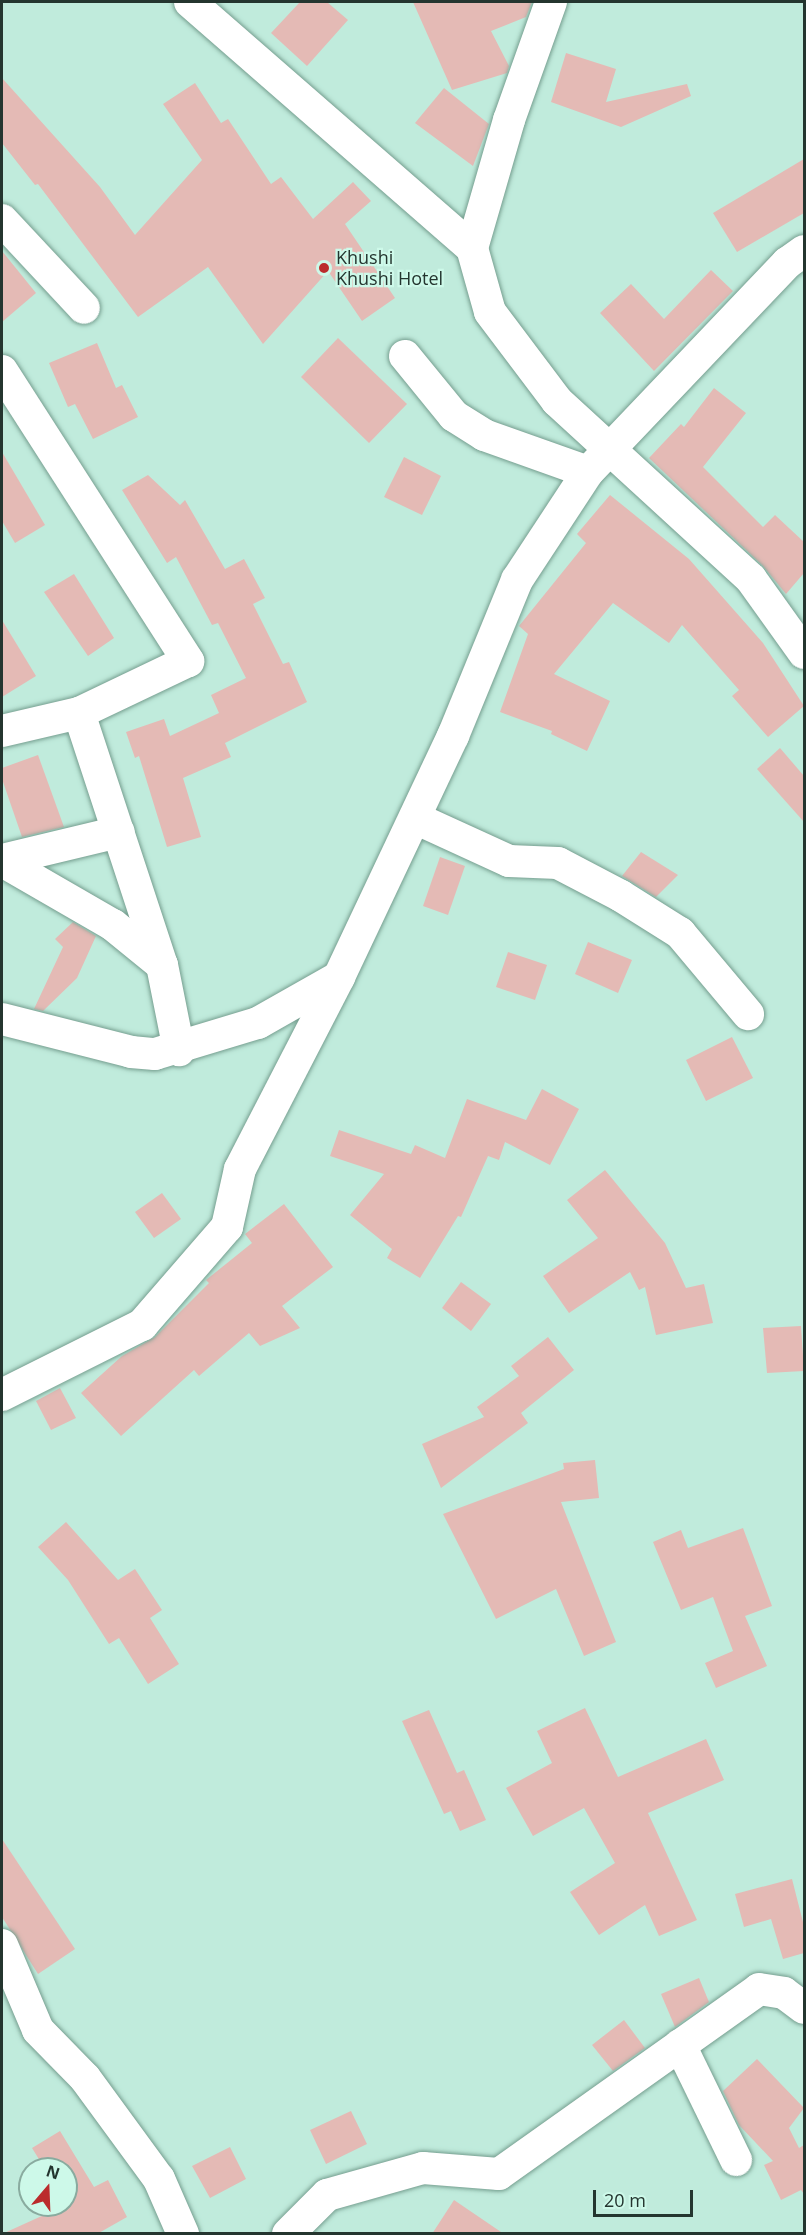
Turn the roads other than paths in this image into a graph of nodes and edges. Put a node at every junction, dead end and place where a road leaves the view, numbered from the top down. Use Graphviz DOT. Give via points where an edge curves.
graph roads {
  1 [pos="190,2"];
  2 [pos="551,2"];
  3 [pos="2,220"];
  4 [pos="472,248"];
  5 [pos="804,251"];
  6 [pos="84,308"];
  7 [pos="405,356"];
  8 [pos="2,372"];
  9 [pos="611,448"];
  10 [pos="588,472"];
  11 [pos="800,641"];
  12 [pos="80,713"];
  13 [pos="2,731"];
  14 [pos="415,818"];
  15 [pos="119,832"];
  16 [pos="2,860"];
  17 [pos="162,965"];
  18 [pos="339,977"];
  19 [pos="748,1014"];
  20 [pos="2,1019"];
  21 [pos="179,1050"];
  22 [pos="2,1395"];
  23 [pos="2,1945"];
  24 [pos="804,2008"];
  25 [pos="680,2045"];
  26 [pos="736,2160"];
  27 [pos="183,2234"];
  28 [pos="288,2234"];
  1 -- 4 [label="street"];
  2 -- 4 [label="street" via="509,120"];
  3 -- 6 [label="street"];
  4 -- 9 [label="street" via="490,312 557,401"];
  5 -- 9 [label="street" via="787,263"];
  7 -- 10 [label="street" via="454,416 484,435"];
  8 -- 12 [label="street" via="188,661"];
  9 -- 10 [label="street"];
  9 -- 11 [label="street" via="751,579"];
  10 -- 14 [label="street" via="517,580"];
  12 -- 13 [label="street"];
  12 -- 15 [label="street"];
  14 -- 18 [label="street"];
  14 -- 19 [label="street" via="509,861 558,863 621,896 680,933"];
  15 -- 16 [label="street"];
  15 -- 17 [label="street"];
  16 -- 17 [label="street" via="113,925"];
  17 -- 21 [label="street"];
  18 -- 21 [label="street" via="258,1023"];
  18 -- 22 [label="street" via="240,1169 228,1227 142,1325"];
  20 -- 21 [label="street" via="131,1052"];
  23 -- 27 [label="street" via="38,2030 86,2078 159,2179"];
  24 -- 25 [label="street" via="784,1993 759,1989"];
  25 -- 26 [label="street"];
  25 -- 28 [label="street" via="499,2174 423,2168 327,2195"];
}
